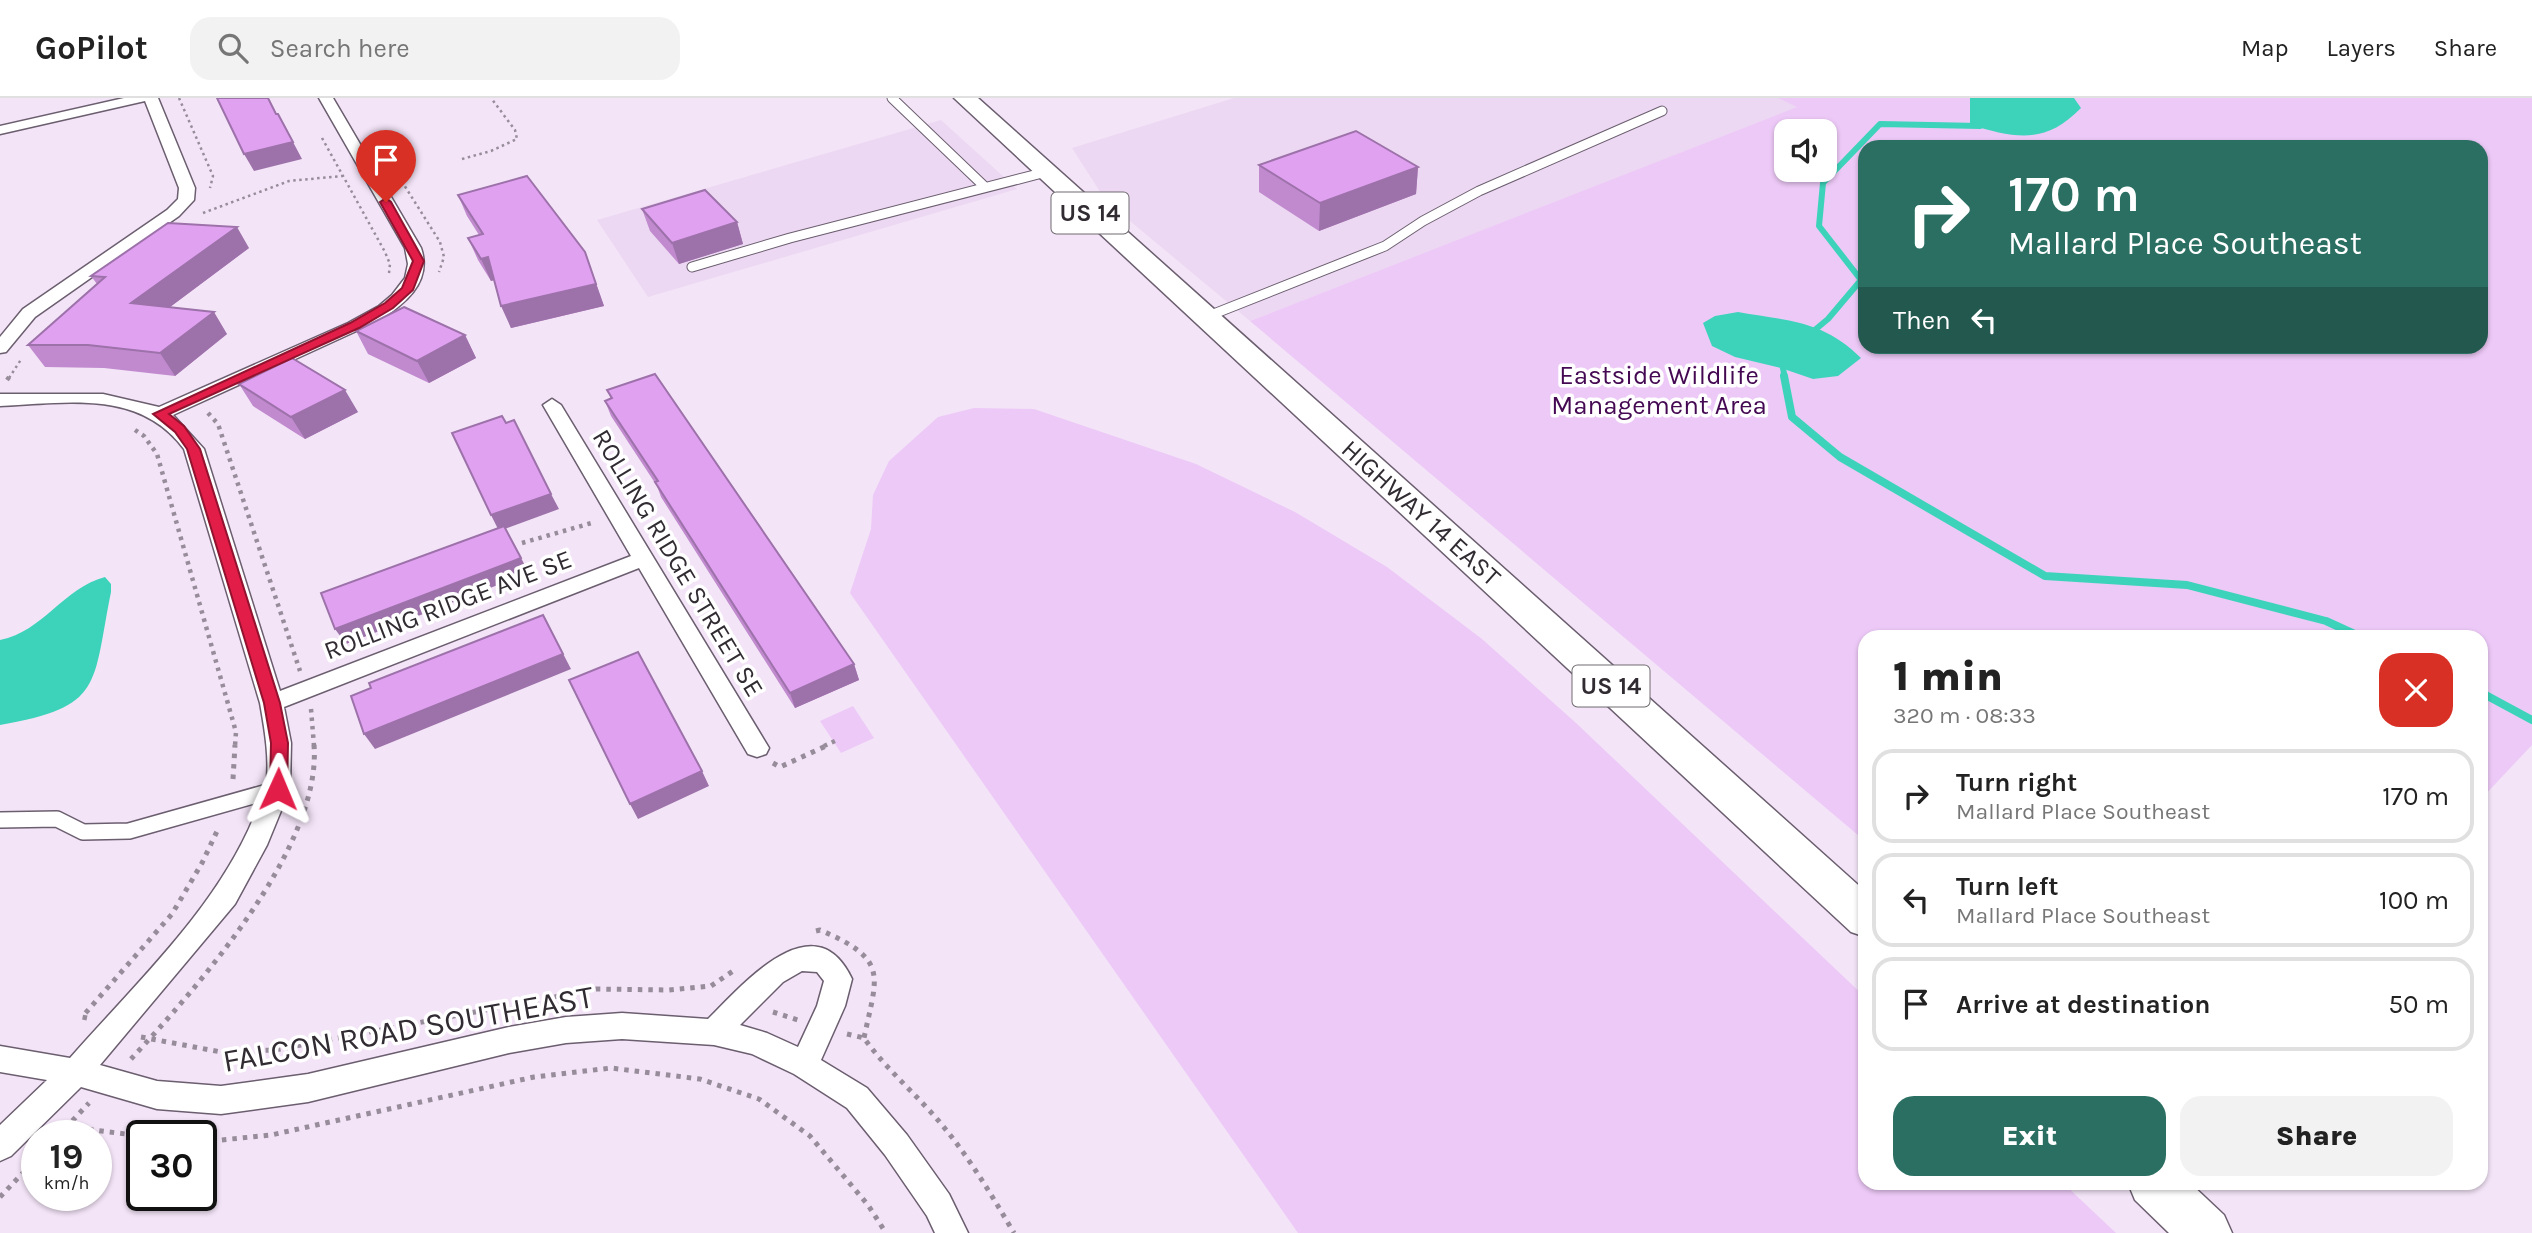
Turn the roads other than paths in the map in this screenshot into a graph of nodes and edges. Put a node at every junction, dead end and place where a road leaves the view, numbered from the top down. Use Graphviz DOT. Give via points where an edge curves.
graph roads {
  1 [pos="142,98"];
  2 [pos="151,98"];
  3 [pos="326,98"];
  4 [pos="892,98"];
  5 [pos="969,101"];
  6 [pos="1662,111"];
  7 [pos="0,130"];
  8 [pos="1046,172"];
  9 [pos="985,187"];
  10 [pos="692,267"];
  11 [pos="1206,317"];
  12 [pos="0,348"];
  13 [pos="0,400"];
  14 [pos="552,405"];
  15 [pos="159,414"];
  16 [pos="643,559"];
  17 [pos="272,703"];
  18 [pos="757,748"];
  19 [pos="278,789"];
  20 [pos="0,820"];
  21 [pos="1858,912"];
  22 [pos="714,1032"];
  23 [pos="0,1059"];
  24 [pos="804,1065"];
  25 [pos="76,1072"];
  26 [pos="0,1146"];
  27 [pos="2160,1190"];
  28 [pos="953,1233"];
  29 [pos="2206,1233"];
  1 -- 7 [label="street"];
  2 -- 12 [label="street" via="187,188 186,200 29,313"];
  3 -- 15 [label="street" via="413,248 418,261 415,276 389,306 354,326"];
  4 -- 9 [label="lane"];
  5 -- 8 [label="main road, HIGHWAY 14 EAST / US 14"];
  6 -- 11 [label="lane" via="1479,191 1385,246"];
  8 -- 9 [label="lane"];
  8 -- 11 [label="main road, HIGHWAY 14 EAST / US 14"];
  9 -- 10 [label="lane"];
  11 -- 21 [label="main road, HIGHWAY 14 EAST / US 14"];
  13 -- 15 [label="street" via="89,399 123,402"];
  14 -- 16 [label="street, ROLLING RIDGE STREET SE"];
  15 -- 17 [label="street" via="180,429 194,449"];
  16 -- 17 [label="street, ROLLING RIDGE AVE SE"];
  16 -- 18 [label="street, ROLLING RIDGE STREET SE"];
  17 -- 19 [label="street" via="279,743"];
  19 -- 20 [label="lane" via="129,831 83,832 57,819"];
  19 -- 25 [label="street" via="226,896"];
  22 -- 24 [label="street, FALCON ROAD SOUTHEAST" via="757,1042"];
  22 -- 24 [label="street" via="773,973 799,959 825,961 838,979"];
  22 -- 25 [label="street, FALCON ROAD SOUTHEAST" via="622,1026 566,1030 308,1088 221,1100 157,1095"];
  23 -- 25 [label="street, FALCON ROAD SOUTHEAST"];
  24 -- 28 [label="street, FALCON ROAD SOUTHEAST" via="857,1098 896,1145"];
  25 -- 26 [label="street"];
  27 -- 29 [label="main road"];
}
